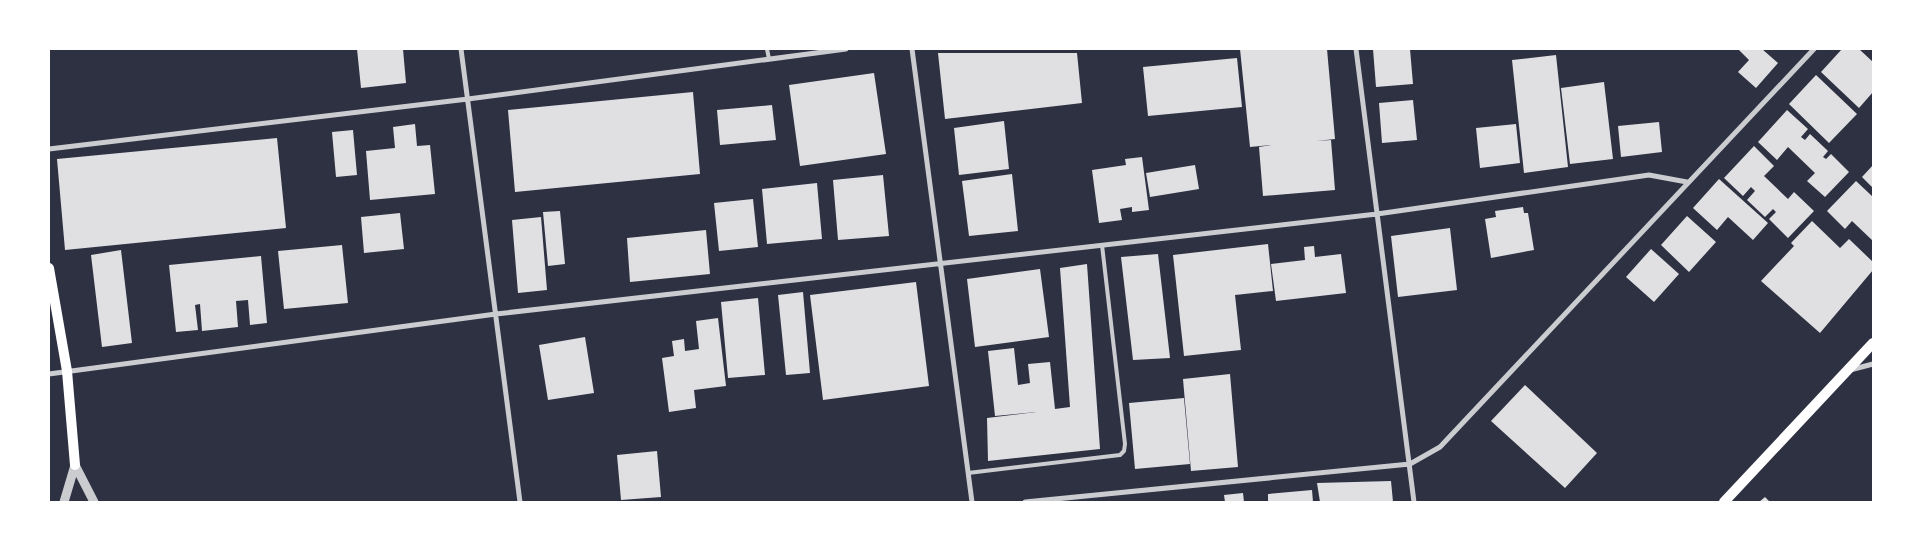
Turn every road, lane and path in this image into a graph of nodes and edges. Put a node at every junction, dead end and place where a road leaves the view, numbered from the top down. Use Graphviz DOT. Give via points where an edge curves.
graph roads {
  1 [pos="462,49"];
  2 [pos="767,49"];
  3 [pos="846,49"];
  4 [pos="912,49"];
  5 [pos="1356,49"];
  6 [pos="1814,49"];
  7 [pos="769,59"];
  8 [pos="468,99"];
  9 [pos="49,150"];
  10 [pos="1687,182"];
  11 [pos="1377,214"];
  12 [pos="1102,245"];
  13 [pos="942,264"];
  14 [pos="49,268"];
  15 [pos="496,314"];
  16 [pos="1873,343"];
  17 [pos="1873,364"];
  18 [pos="1850,370"];
  19 [pos="67,371"];
  20 [pos="49,374"];
  21 [pos="1410,464"];
  22 [pos="75,465"];
  23 [pos="968,473"];
  24 [pos="64,502"];
  25 [pos="94,502"];
  26 [pos="520,502"];
  27 [pos="972,502"];
  28 [pos="1025,502"];
  29 [pos="1414,502"];
  30 [pos="1724,502"];
  1 -- 8 [label="street"];
  2 -- 7 [label="lane"];
  3 -- 7 [label="street"];
  4 -- 13 [label="street"];
  5 -- 11 [label="street"];
  6 -- 10 [label="street"];
  7 -- 8 [label="street"];
  8 -- 9 [label="street"];
  8 -- 15 [label="street"];
  10 -- 11 [label="street" via="1649,175"];
  10 -- 21 [label="street" via="1459,429 1440,447"];
  11 -- 12 [label="street"];
  11 -- 21 [label="street"];
  12 -- 13 [label="street"];
  12 -- 23 [label="lane" via="1124,451 1115,456"];
  13 -- 15 [label="street"];
  13 -- 23 [label="street"];
  14 -- 19 [label="main road"];
  15 -- 19 [label="street"];
  15 -- 26 [label="street"];
  16 -- 18 [label="main road"];
  17 -- 18 [label="street"];
  18 -- 30 [label="main road"];
  19 -- 20 [label="street"];
  19 -- 22 [label="main road"];
  21 -- 28 [label="street"];
  21 -- 29 [label="street"];
  22 -- 24 [label="street"];
  22 -- 25 [label="street"];
  23 -- 27 [label="street"];
}
